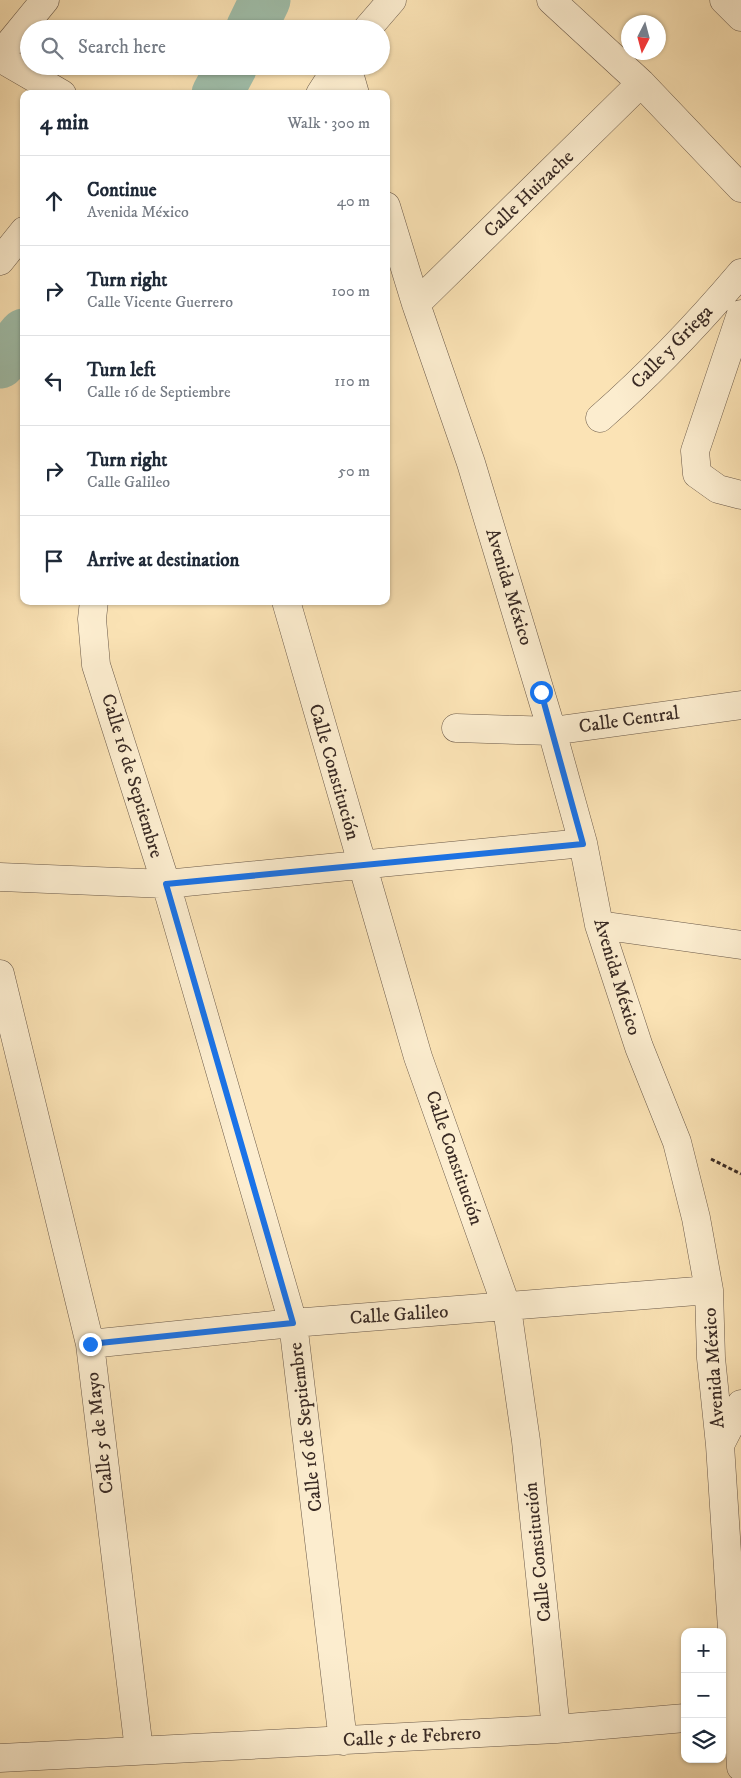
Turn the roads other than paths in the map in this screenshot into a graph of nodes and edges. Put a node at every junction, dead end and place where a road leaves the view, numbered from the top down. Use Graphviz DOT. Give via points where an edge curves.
graph roads {
  1 [pos="45,0"];
  2 [pos="392,0"];
  3 [pos="551,0"];
  4 [pos="724,0"];
  5 [pos="741,17"];
  6 [pos="29,20"];
  7 [pos="375,20"];
  8 [pos="20,31"];
  9 [pos="0,56"];
  10 [pos="20,68"];
  11 [pos="31,75"];
  12 [pos="332,75"];
  13 [pos="350,75"];
  14 [pos="641,83"];
  15 [pos="55,90"];
  16 [pos="323,90"];
  17 [pos="354,90"];
  18 [pos="741,188"];
  19 [pos="390,219"];
  20 [pos="20,236"];
  21 [pos="0,261"];
  22 [pos="741,273"];
  23 [pos="416,304"];
  24 [pos="741,314"];
  25 [pos="600,418"];
  26 [pos="741,495"];
  27 [pos="94,605"];
  28 [pos="287,605"];
  29 [pos="741,705"];
  30 [pos="456,728"];
  31 [pos="552,731"];
  32 [pos="583,844"];
  33 [pos="361,865"];
  34 [pos="0,877"];
  35 [pos="166,884"];
  36 [pos="599,925"];
  37 [pos="741,946"];
  38 [pos="0,974"];
  39 [pos="709,1290"];
  40 [pos="507,1308"];
  41 [pos="293,1323"];
  42 [pos="90,1344"];
  43 [pos="741,1404"];
  44 [pos="720,1445"];
  45 [pos="730,1714"];
  46 [pos="681,1718"];
  47 [pos="556,1729"];
  48 [pos="343,1741"];
  49 [pos="139,1750"];
  50 [pos="0,1758"];
  51 [pos="741,1767"];
  1 -- 6 [label="street"];
  2 -- 7 [label="street"];
  3 -- 14 [label="street"];
  4 -- 5 [label="street"];
  8 -- 9 [label="street"];
  9 -- 10 [label="street"];
  11 -- 15 [label="street"];
  12 -- 16 [label="street"];
  13 -- 17 [label="street"];
  14 -- 18 [label="street"];
  14 -- 23 [label="street, Calle Huizache"];
  19 -- 23 [label="street, Avenida México"];
  20 -- 21 [label="street"];
  22 -- 25 [label="street, Calle y Griega" via="700,322"];
  23 -- 31 [label="street, Avenida México" via="471,463"];
  24 -- 26 [label="street" via="695,451 697,474 718,490"];
  27 -- 35 [label="street, Calle 16 de Septiembre" via="96,664"];
  28 -- 33 [label="street, Calle Constitución"];
  29 -- 31 [label="street, Calle Central"];
  30 -- 31 [label="street, Calle Central"];
  31 -- 32 [label="street, Avenida México"];
  32 -- 33 [label="street"];
  32 -- 36 [label="street, Avenida México"];
  33 -- 35 [label="street"];
  33 -- 40 [label="street, Calle Constitución" via="418,1057"];
  34 -- 35 [label="street"];
  35 -- 41 [label="street, Calle 16 de Septiembre"];
  36 -- 37 [label="street"];
  36 -- 39 [label="street, Avenida México" via="639,1047 677,1142 696,1218"];
  38 -- 42 [label="street, Calle 5 de Mayo"];
  39 -- 40 [label="street, Calle Galileo"];
  39 -- 44 [label="street, Avenida México" via="711,1358"];
  40 -- 41 [label="street, Calle Galileo"];
  40 -- 47 [label="street, Calle Constitución" via="526,1441"];
  41 -- 42 [label="street, Calle Galileo"];
  41 -- 48 [label="street, Calle 16 de Septiembre"];
  42 -- 49 [label="street, Calle 5 de Mayo"];
  43 -- 44 [label="street"];
  44 -- 45 [label="street, Avenida México"];
  45 -- 51 [label="street, Avenida México"];
  46 -- 47 [label="street, Calle 5 de Febrero"];
  47 -- 48 [label="street, Calle 5 de Febrero"];
  48 -- 49 [label="street, Calle 5 de Febrero"];
  49 -- 50 [label="street, Calle 5 de Febrero"];
}
